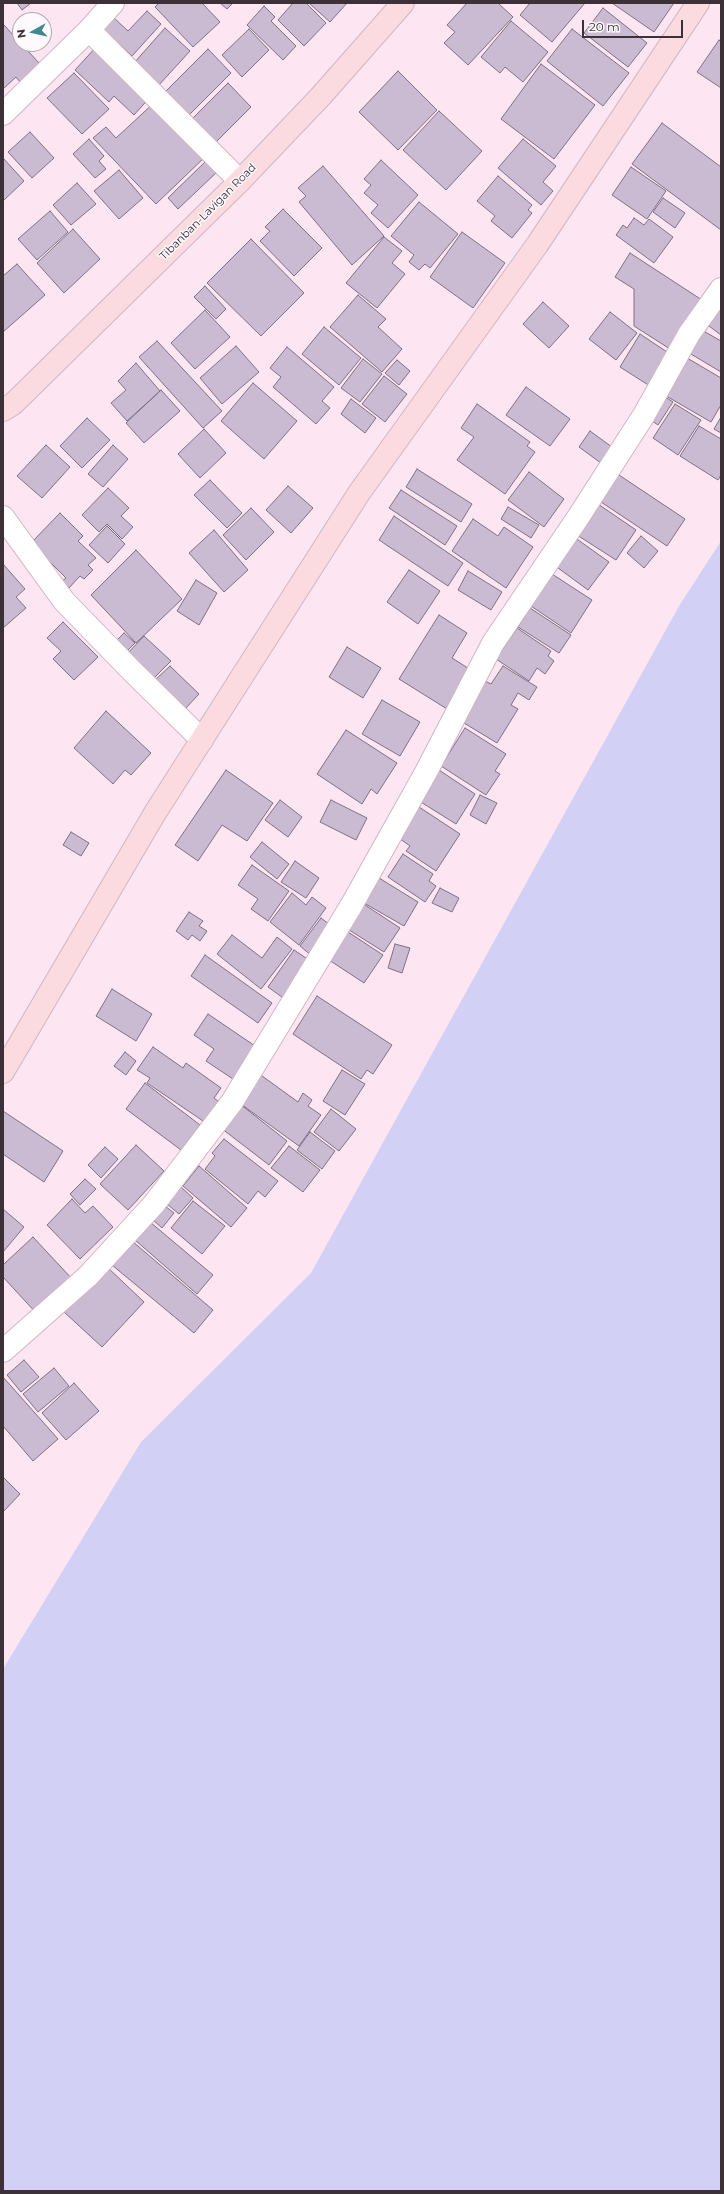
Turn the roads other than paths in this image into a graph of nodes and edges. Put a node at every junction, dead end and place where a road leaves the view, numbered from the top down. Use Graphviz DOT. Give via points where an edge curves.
graph roads {
  1 [pos="113,3"];
  2 [pos="403,3"];
  3 [pos="698,3"];
  4 [pos="89,30"];
  5 [pos="3,114"];
  6 [pos="240,181"];
  7 [pos="721,289"];
  8 [pos="3,410"];
  9 [pos="3,517"];
  10 [pos="202,740"];
  11 [pos="3,1072"];
  12 [pos="3,1351"];
  1 -- 4 [label="street"];
  2 -- 6 [label="street, Tibanban-Lavigan Road" via="321,96"];
  3 -- 10 [label="street" via="537,245 359,493"];
  4 -- 5 [label="street"];
  4 -- 6 [label="street"];
  6 -- 8 [label="street, Tibanban-Lavigan Road" via="13,404"];
  7 -- 12 [label="street" via="688,334 644,415 584,510 493,643 426,772 351,906 232,1102 154,1204 94,1271"];
  9 -- 10 [label="street" via="64,600"];
  10 -- 11 [label="street" via="155,813"];
}
